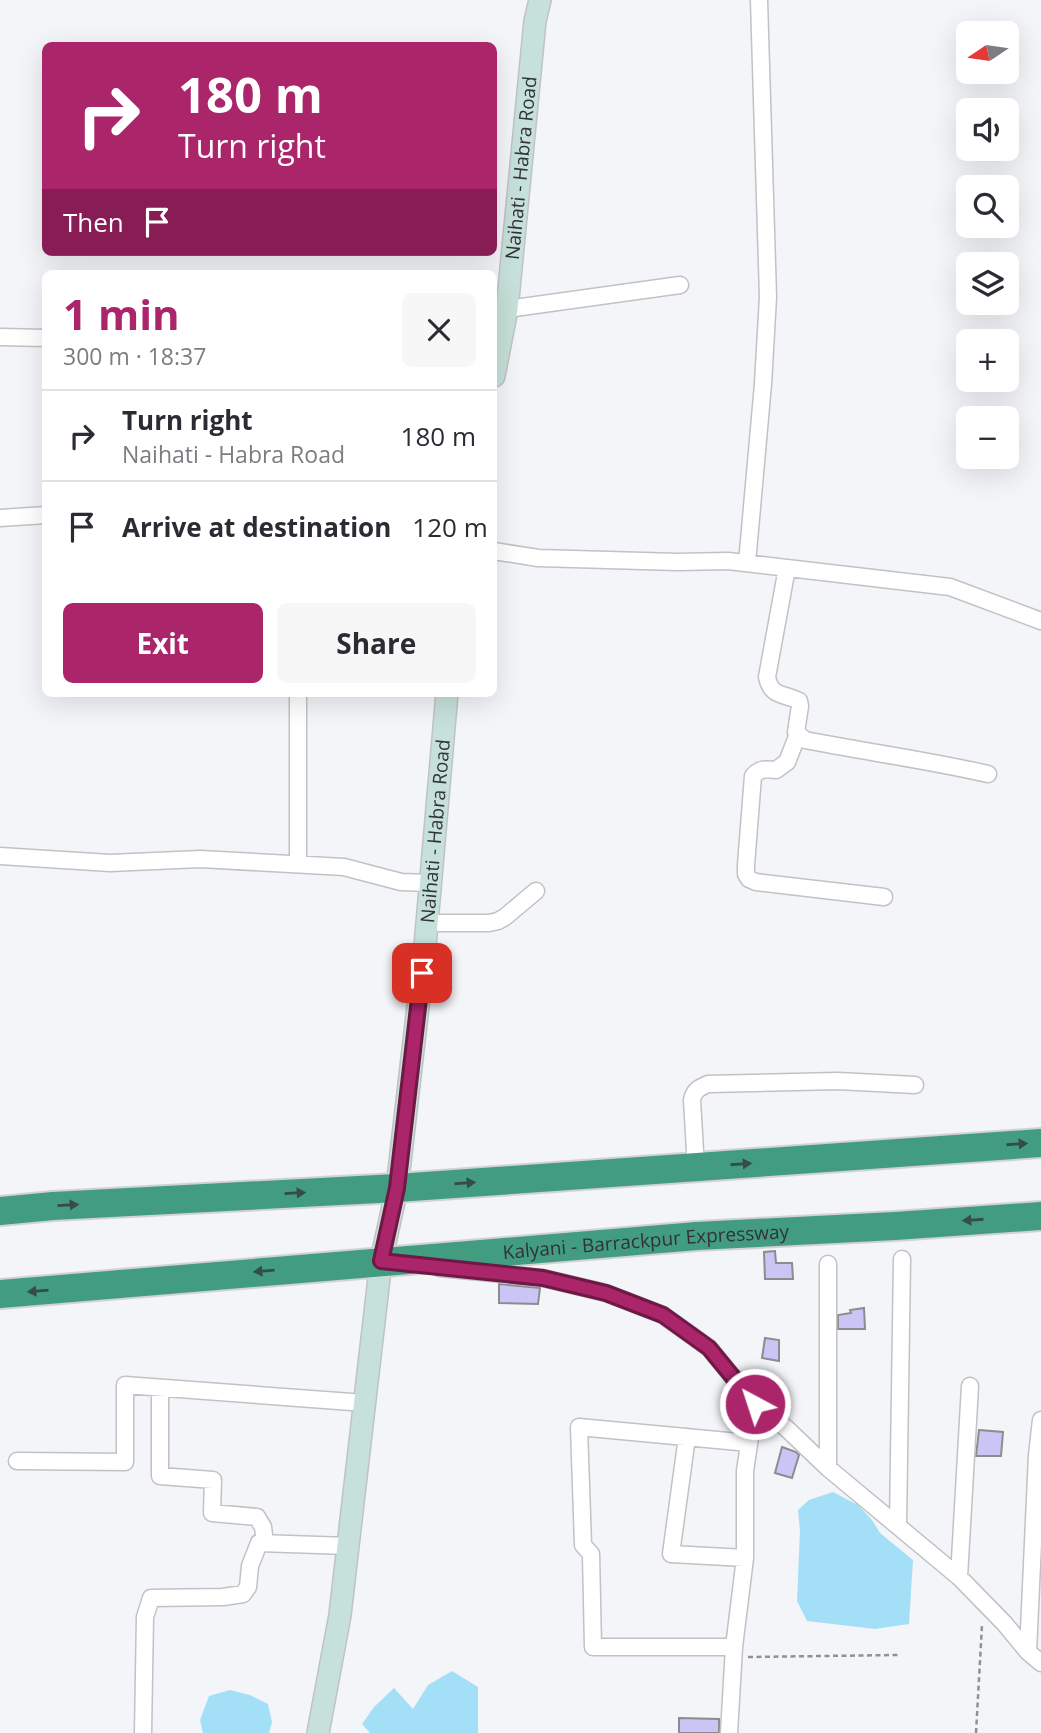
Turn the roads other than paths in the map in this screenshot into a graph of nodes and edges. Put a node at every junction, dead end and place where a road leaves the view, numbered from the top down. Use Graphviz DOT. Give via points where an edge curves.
graph roads {
  1 [pos="540,0"];
  2 [pos="759,0"];
  3 [pos="680,285"];
  4 [pos="507,309"];
  5 [pos="0,337"];
  6 [pos="42,338"];
  7 [pos="497,354"];
  8 [pos="42,515"];
  9 [pos="0,518"];
  10 [pos="497,551"];
  11 [pos="747,564"];
  12 [pos="787,568"];
  13 [pos="1041,621"];
  14 [pos="298,697"];
  15 [pos="446,697"];
  16 [pos="798,734"];
  17 [pos="988,774"];
  18 [pos="0,856"];
  19 [pos="298,864"];
  20 [pos="430,883"];
  21 [pos="536,891"];
  22 [pos="884,897"];
  23 [pos="427,923"];
  24 [pos="915,1085"];
  25 [pos="1041,1143"];
  26 [pos="696,1168"];
  27 [pos="397,1188"];
  28 [pos="0,1211"];
  29 [pos="1041,1216"];
  30 [pos="902,1259"];
  31 [pos="381,1261"];
  32 [pos="828,1264"];
  33 [pos="0,1294"];
  34 [pos="970,1386"];
  35 [pos="160,1388"];
  36 [pos="365,1403"];
  37 [pos="755,1404"];
  38 [pos="1041,1420"];
  39 [pos="687,1437"];
  40 [pos="749,1443"];
  41 [pos="1039,1455"];
  42 [pos="17,1461"];
  43 [pos="828,1468"];
  44 [pos="898,1525"];
  45 [pos="265,1543"];
  46 [pos="348,1546"];
  47 [pos="745,1558"];
  48 [pos="959,1577"];
  49 [pos="734,1652"];
  50 [pos="1028,1652"];
  51 [pos="1041,1663"];
  52 [pos="143,1733"];
  53 [pos="318,1733"];
  54 [pos="729,1733"];
  1 -- 4 [label="main road, Naihati - Habra Road"];
  2 -- 11 [label="street" via="768,297"];
  3 -- 4 [label="street"];
  4 -- 7 [label="main road, Naihati - Habra Road"];
  5 -- 6 [label="street"];
  8 -- 9 [label="street"];
  10 -- 11 [label="street" via="538,558"];
  11 -- 12 [label="street"];
  12 -- 13 [label="street" via="950,587"];
  12 -- 16 [label="street" via="767,677 774,691 799,701"];
  14 -- 19 [label="street"];
  15 -- 20 [label="main road, Naihati - Habra Road"];
  16 -- 17 [label="street" via="805,740"];
  16 -- 22 [label="street" via="782,767 757,771 753,776 746,874 756,883"];
  18 -- 19 [label="street" via="110,863 200,859"];
  19 -- 20 [label="street" via="344,867"];
  20 -- 23 [label="main road, Naihati - Habra Road"];
  21 -- 23 [label="street" via="498,921"];
  23 -- 27 [label="main road, Naihati - Habra Road"];
  24 -- 26 [label="street" via="838,1081 699,1087 692,1100"];
  26 -- 25 [label="highway, one-way"];
  27 -- 26 [label="highway, one-way"];
  28 -- 27 [label="highway, one-way"];
  27 -- 31 [label="main road, Naihati - Habra Road"];
  29 -- 31 [label="highway, Kalyani - Barrackpur Expressway, one-way"];
  30 -- 44 [label="street"];
  31 -- 33 [label="highway, Kalyani - Barrackpur Expressway, one-way"];
  31 -- 36 [label="main road, Naihati - Habra Road"];
  31 -- 37 [label="street" via="543,1278 606,1293 663,1315 709,1348"];
  32 -- 43 [label="street"];
  34 -- 48 [label="street"];
  35 -- 36 [label="street"];
  35 -- 42 [label="street" via="125,1385 125,1462"];
  35 -- 45 [label="street" via="160,1476 213,1480 212,1513 257,1517"];
  36 -- 46 [label="main road, Naihati - Habra Road"];
  37 -- 40 [label="street"];
  37 -- 43 [label="street"];
  38 -- 41 [label="street"];
  39 -- 40 [label="street"];
  39 -- 47 [label="street" via="671,1554"];
  39 -- 49 [label="street" via="579,1427 583,1545 592,1554 593,1647"];
  40 -- 47 [label="street"];
  41 -- 50 [label="street"];
  43 -- 44 [label="street"];
  44 -- 48 [label="street"];
  45 -- 46 [label="street"];
  45 -- 52 [label="street" via="259,1544 254,1554 243,1594 151,1598 145,1617"];
  46 -- 53 [label="main road, Naihati - Habra Road"];
  47 -- 49 [label="street"];
  48 -- 50 [label="street"];
  49 -- 54 [label="street"];
  50 -- 51 [label="street"];
}
